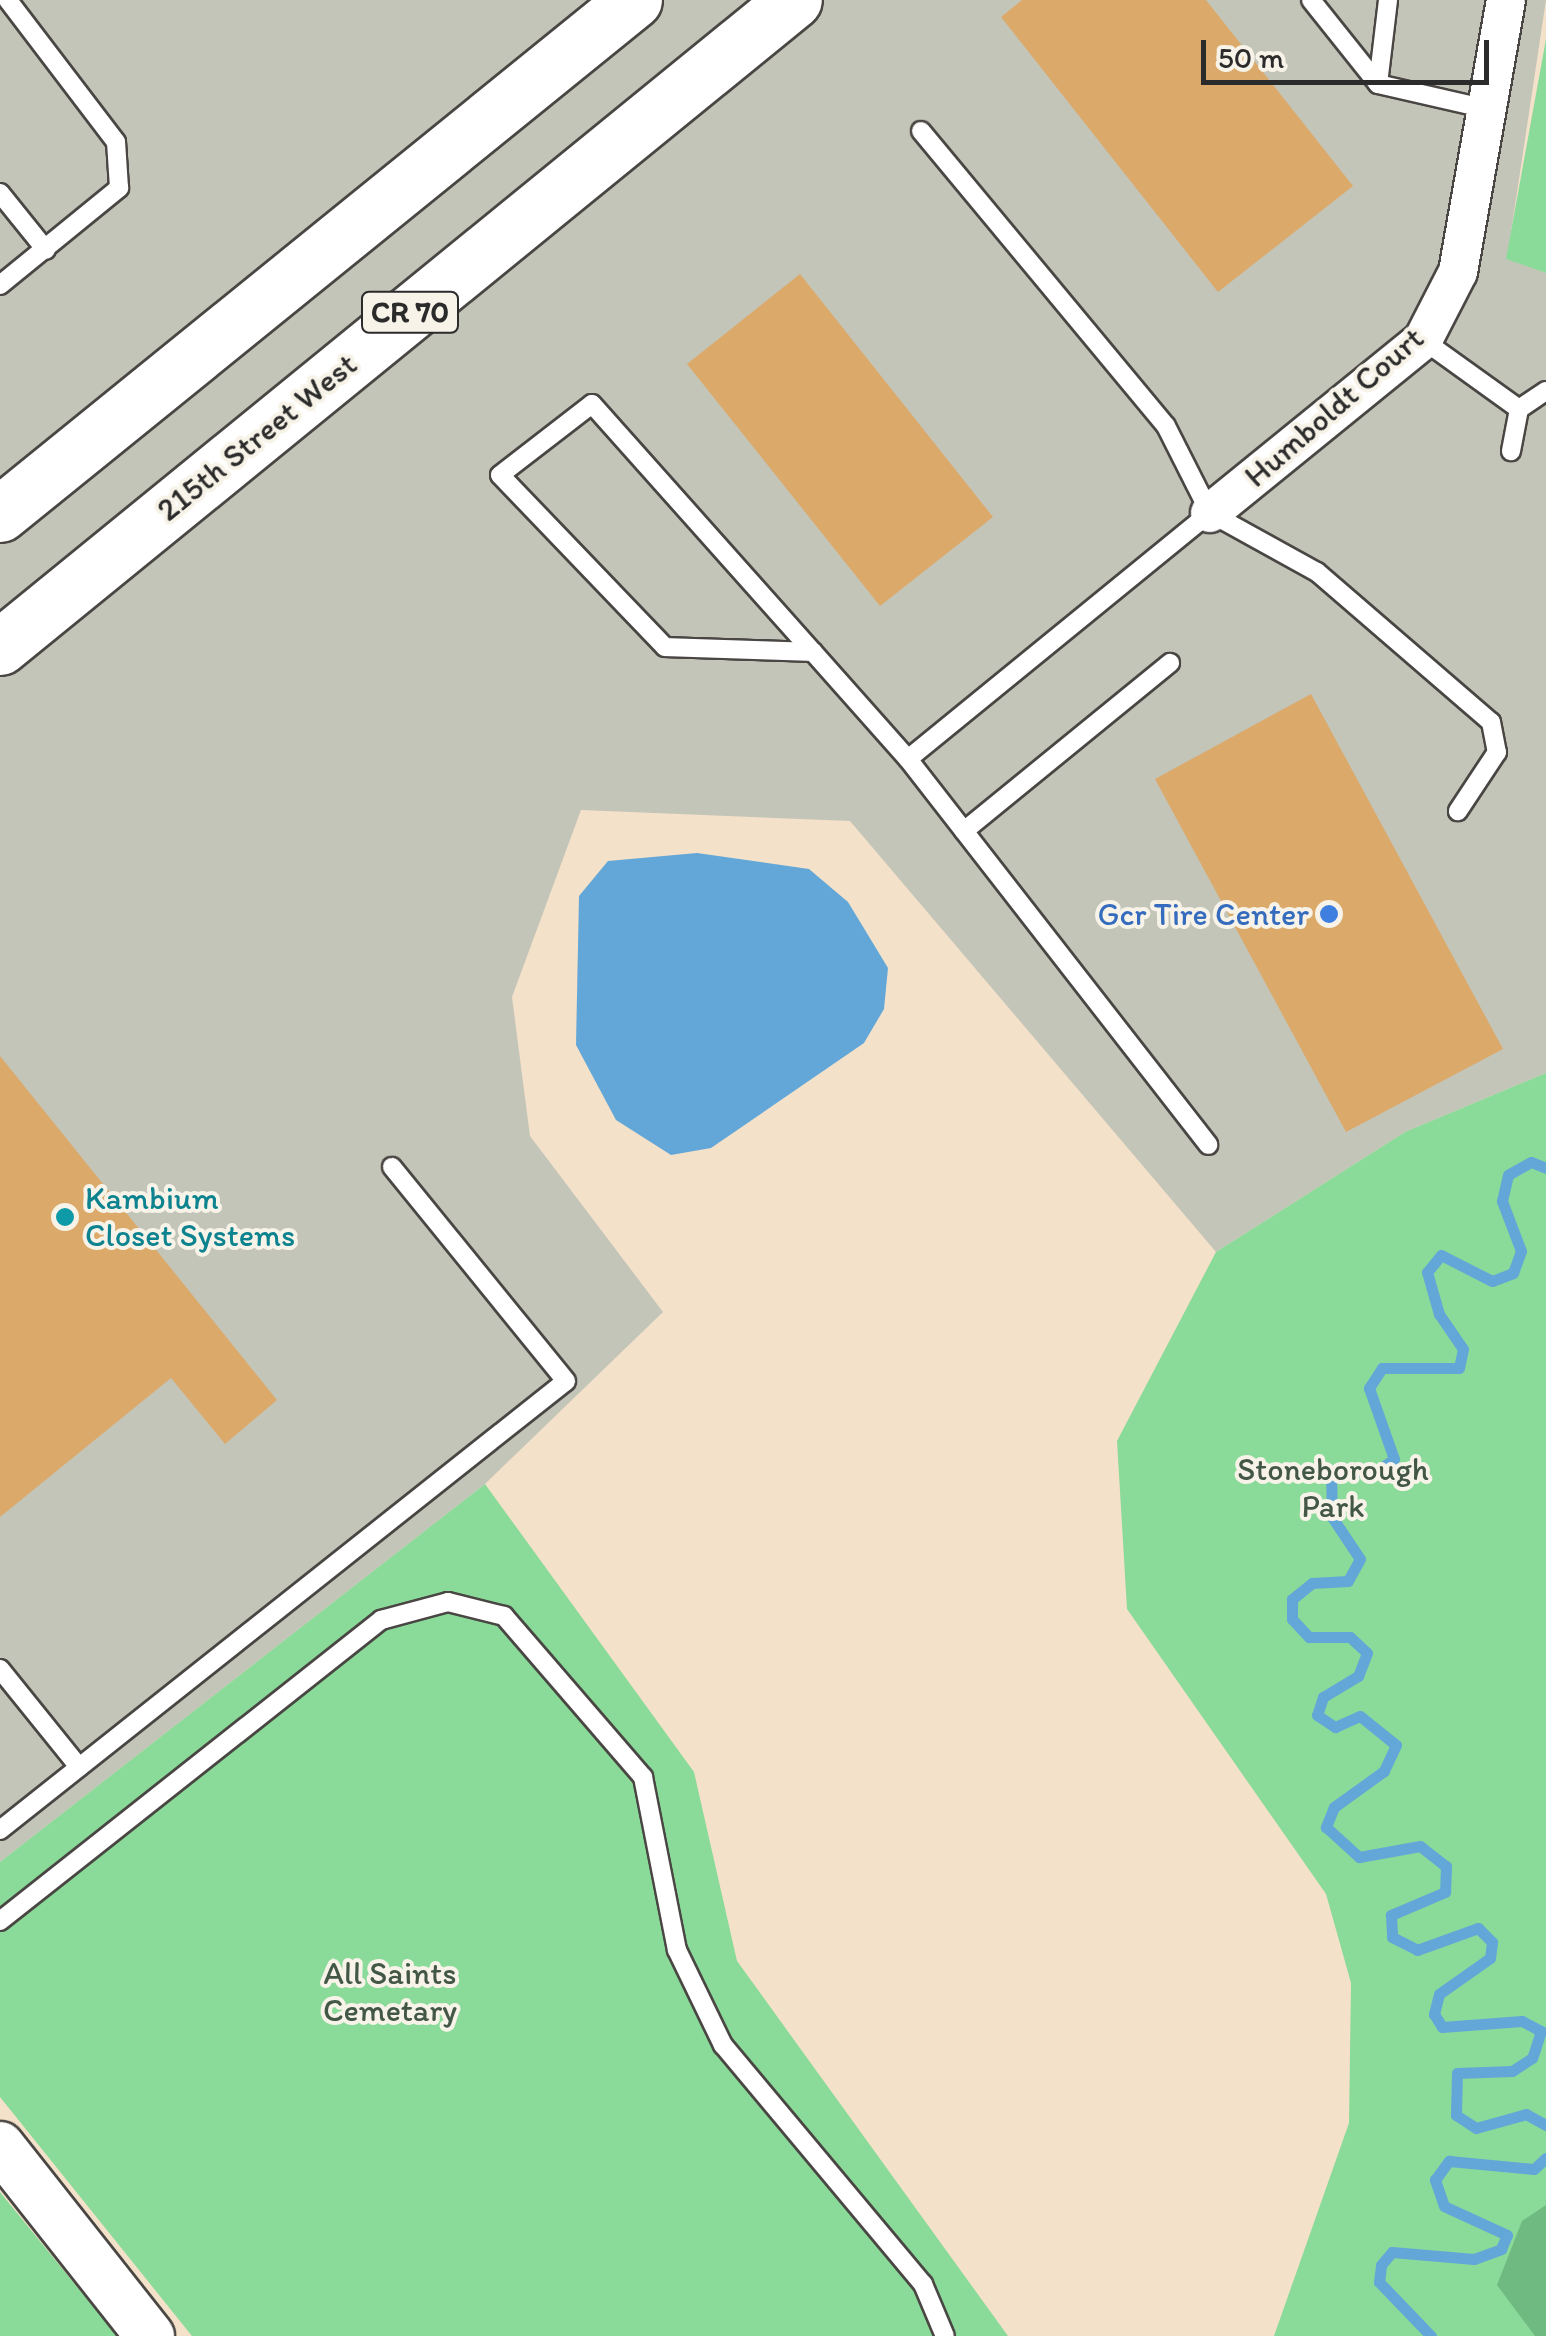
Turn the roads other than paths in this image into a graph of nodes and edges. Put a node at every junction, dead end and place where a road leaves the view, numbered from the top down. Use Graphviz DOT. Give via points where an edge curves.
graph roads {
  1 [pos="8,0"];
  2 [pos="634,0"];
  3 [pos="794,0"];
  4 [pos="1311,0"];
  5 [pos="1388,0"];
  6 [pos="1506,0"];
  7 [pos="1378,84"];
  8 [pos="1486,109"];
  9 [pos="921,131"];
  10 [pos="0,193"];
  11 [pos="46,250"];
  12 [pos="0,285"];
  13 [pos="1423,340"];
  14 [pos="1546,390"];
  15 [pos="1518,409"];
  16 [pos="1512,451"];
  17 [pos="1210,512"];
  18 [pos="0,514"];
  19 [pos="0,648"];
  20 [pos="813,652"];
  21 [pos="1170,663"];
  22 [pos="908,760"];
  23 [pos="1458,812"];
  24 [pos="964,831"];
  25 [pos="1209,1144"];
  26 [pos="392,1166"];
  27 [pos="0,1668"];
  28 [pos="80,1766"];
  29 [pos="0,1830"];
  30 [pos="0,1921"];
  31 [pos="0,2146"];
  32 [pos="150,2336"];
  33 [pos="945,2336"];
  1 -- 11 [label="lane" via="116,142 119,188"];
  2 -- 18 [label="main road"];
  3 -- 19 [label="main road, 215th Street West / CR 70"];
  4 -- 7 [label="lane"];
  5 -- 7 [label="lane"];
  6 -- 8 [label="street, Humboldt Court"];
  7 -- 8 [label="lane"];
  8 -- 13 [label="street, Humboldt Court" via="1458,272"];
  9 -- 17 [label="lane" via="1166,426"];
  10 -- 11 [label="lane"];
  11 -- 12 [label="lane"];
  13 -- 15 [label="lane"];
  13 -- 17 [label="street, Humboldt Court"];
  14 -- 15 [label="lane"];
  15 -- 16 [label="lane"];
  17 -- 22 [label="lane"];
  17 -- 23 [label="lane" via="1317,572 1491,722 1497,752"];
  20 -- 20 [label="lane" via="592,404 500,474 665,648"];
  20 -- 22 [label="lane"];
  21 -- 24 [label="lane"];
  22 -- 24 [label="lane"];
  24 -- 25 [label="lane"];
  26 -- 28 [label="lane" via="566,1381"];
  27 -- 28 [label="lane"];
  28 -- 29 [label="lane"];
  30 -- 33 [label="lane" via="380,1620 448,1602 504,1616 642,1776 677,1950 723,2045 923,2284"];
  31 -- 32 [label="street"];
}
